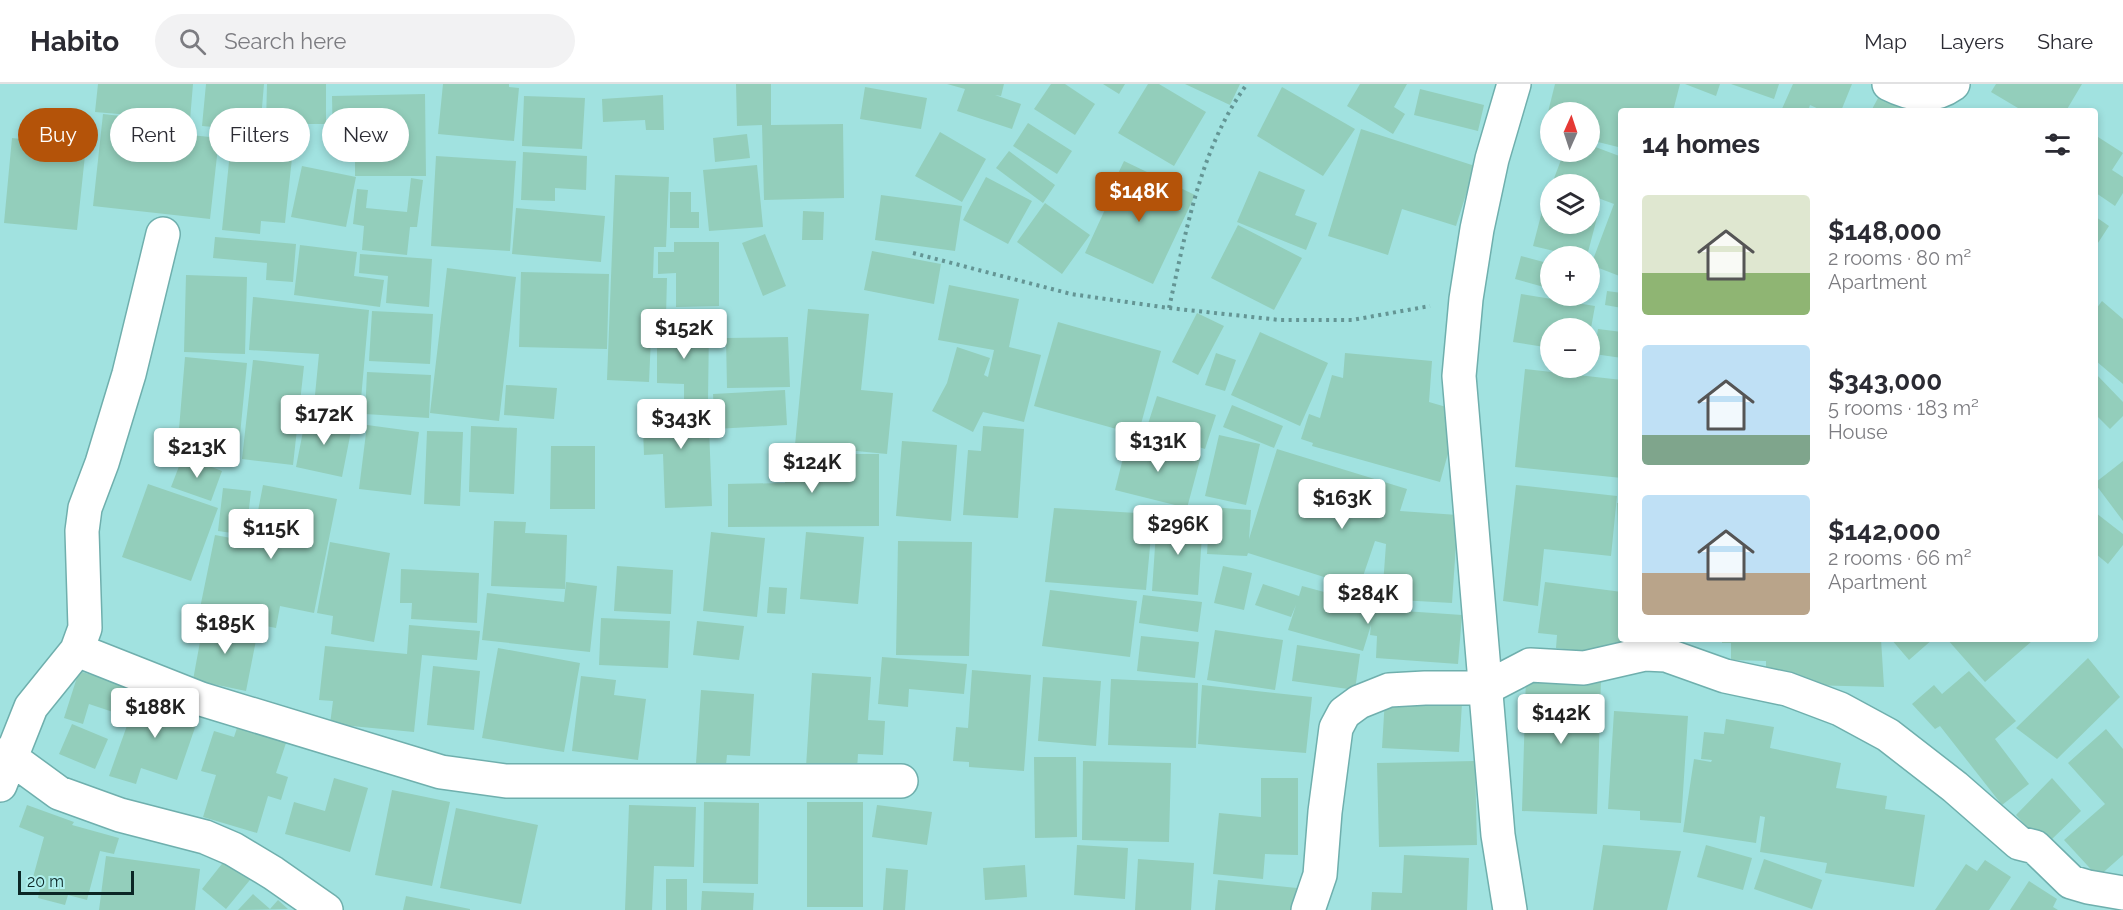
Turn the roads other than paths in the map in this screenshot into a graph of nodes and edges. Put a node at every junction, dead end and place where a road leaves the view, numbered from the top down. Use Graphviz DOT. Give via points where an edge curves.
graph roads {
  1 [pos="1514,84"];
  2 [pos="1889,84"];
  3 [pos="1953,84"];
  4 [pos="164,234"];
  5 [pos="77,651"];
  6 [pos="1486,688"];
  7 [pos="4,766"];
  8 [pos="901,781"];
  9 [pos="2123,893"];
  10 [pos="326,910"];
  11 [pos="1308,910"];
  12 [pos="1510,910"];
  1 -- 6 [label="street" via="1477,229 1459,376"];
  2 -- 3 [label="street" via="1915,94 1942,92"];
  4 -- 5 [label="street" via="129,374 85,508 85,628"];
  5 -- 7 [label="street" via="32,707"];
  5 -- 8 [label="street" via="201,699 441,772 506,781"];
  6 -- 9 [label="street" via="1530,665 1584,668 1645,654 1666,655 1725,676 1787,689 1888,735 2019,843 2035,847 2071,882"];
  6 -- 11 [label="street" via="1389,690 1344,713 1336,728 1320,875"];
  6 -- 12 [label="street" via="1498,835"];
  7 -- 10 [label="street" via="59,793 233,849"];
}
